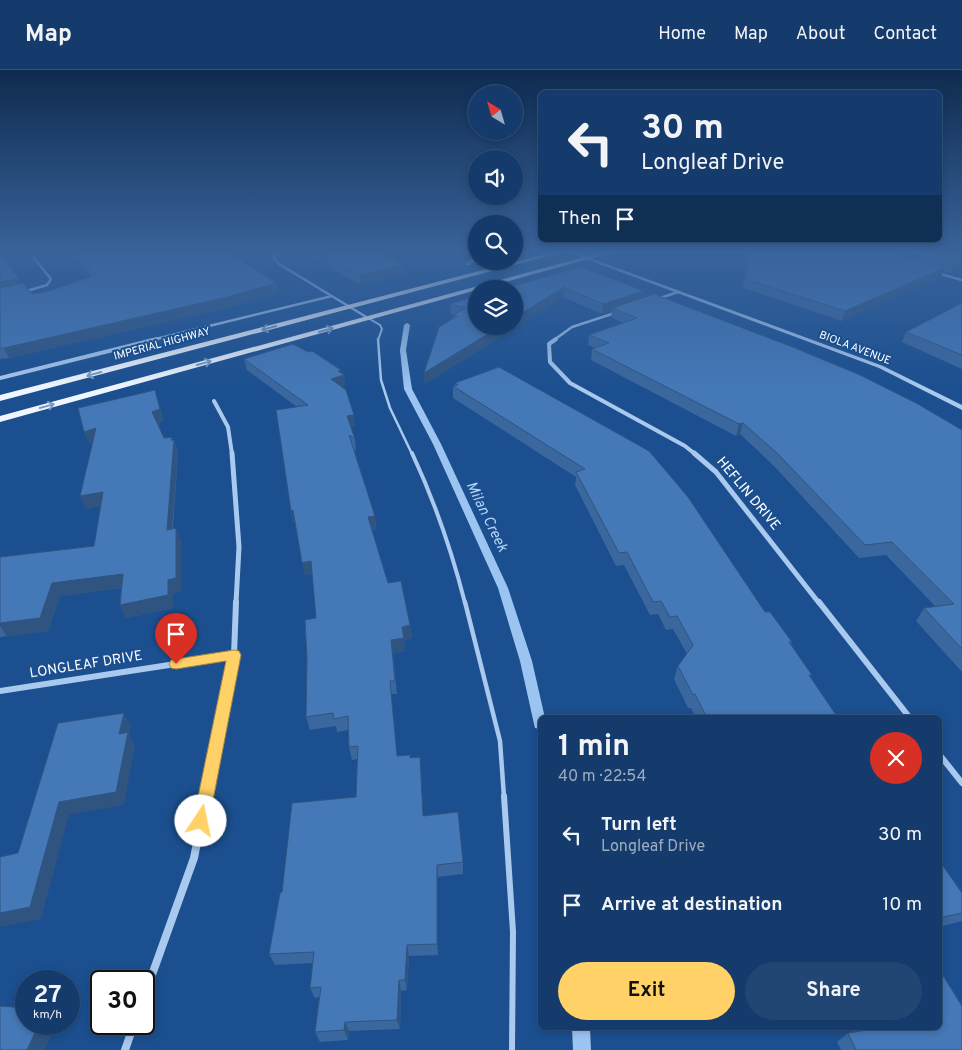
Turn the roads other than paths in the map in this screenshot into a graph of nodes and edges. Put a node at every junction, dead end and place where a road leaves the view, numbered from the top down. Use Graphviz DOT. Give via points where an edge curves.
graph roads {
  1 [pos="325,298"];
  2 [pos="335,298"];
  3 [pos="386,298"];
  4 [pos="444,298"];
  5 [pos="662,298"];
  6 [pos="694,298"];
  7 [pos="655,300"];
  8 [pos="350,307"];
  9 [pos="627,309"];
  10 [pos="368,318"];
  11 [pos="0,378"];
  12 [pos="0,398"];
  13 [pos="214,400"];
  14 [pos="962,408"];
  15 [pos="0,419"];
  16 [pos="234,655"];
  17 [pos="0,691"];
  18 [pos="908,715"];
  19 [pos="942,758"];
  20 [pos="962,783"];
  21 [pos="154,970"];
  22 [pos="130,1035"];
  23 [pos="125,1050"];
  24 [pos="512,1050"];
  1 -- 11 [label="street, IMPERIAL HIGHWAY"];
  2 -- 8 [label="street"];
  3 -- 8 [label="main road, IMPERIAL HIGHWAY"];
  4 -- 10 [label="main road"];
  5 -- 7 [label="street"];
  6 -- 14 [label="street, BIOLA AVENUE" via="881,367"];
  8 -- 10 [label="street"];
  8 -- 12 [label="main road, IMPERIAL HIGHWAY, one-way"];
  9 -- 18 [label="street, HEFLIN DRIVE" via="572,327 549,344 550,362 570,383 685,446 716,472"];
  15 -- 10 [label="main road, one-way"];
  10 -- 24 [label="lane" via="382,329 377,342 381,380 390,408 424,479 459,580 500,741 513,932"];
  13 -- 16 [label="street" via="228,427 234,469 240,547"];
  16 -- 17 [label="street, LONGLEAF DRIVE"];
  16 -- 21 [label="street" via="194,858"];
  19 -- 20 [label="street"];
  22 -- 23 [label="street"];
}
